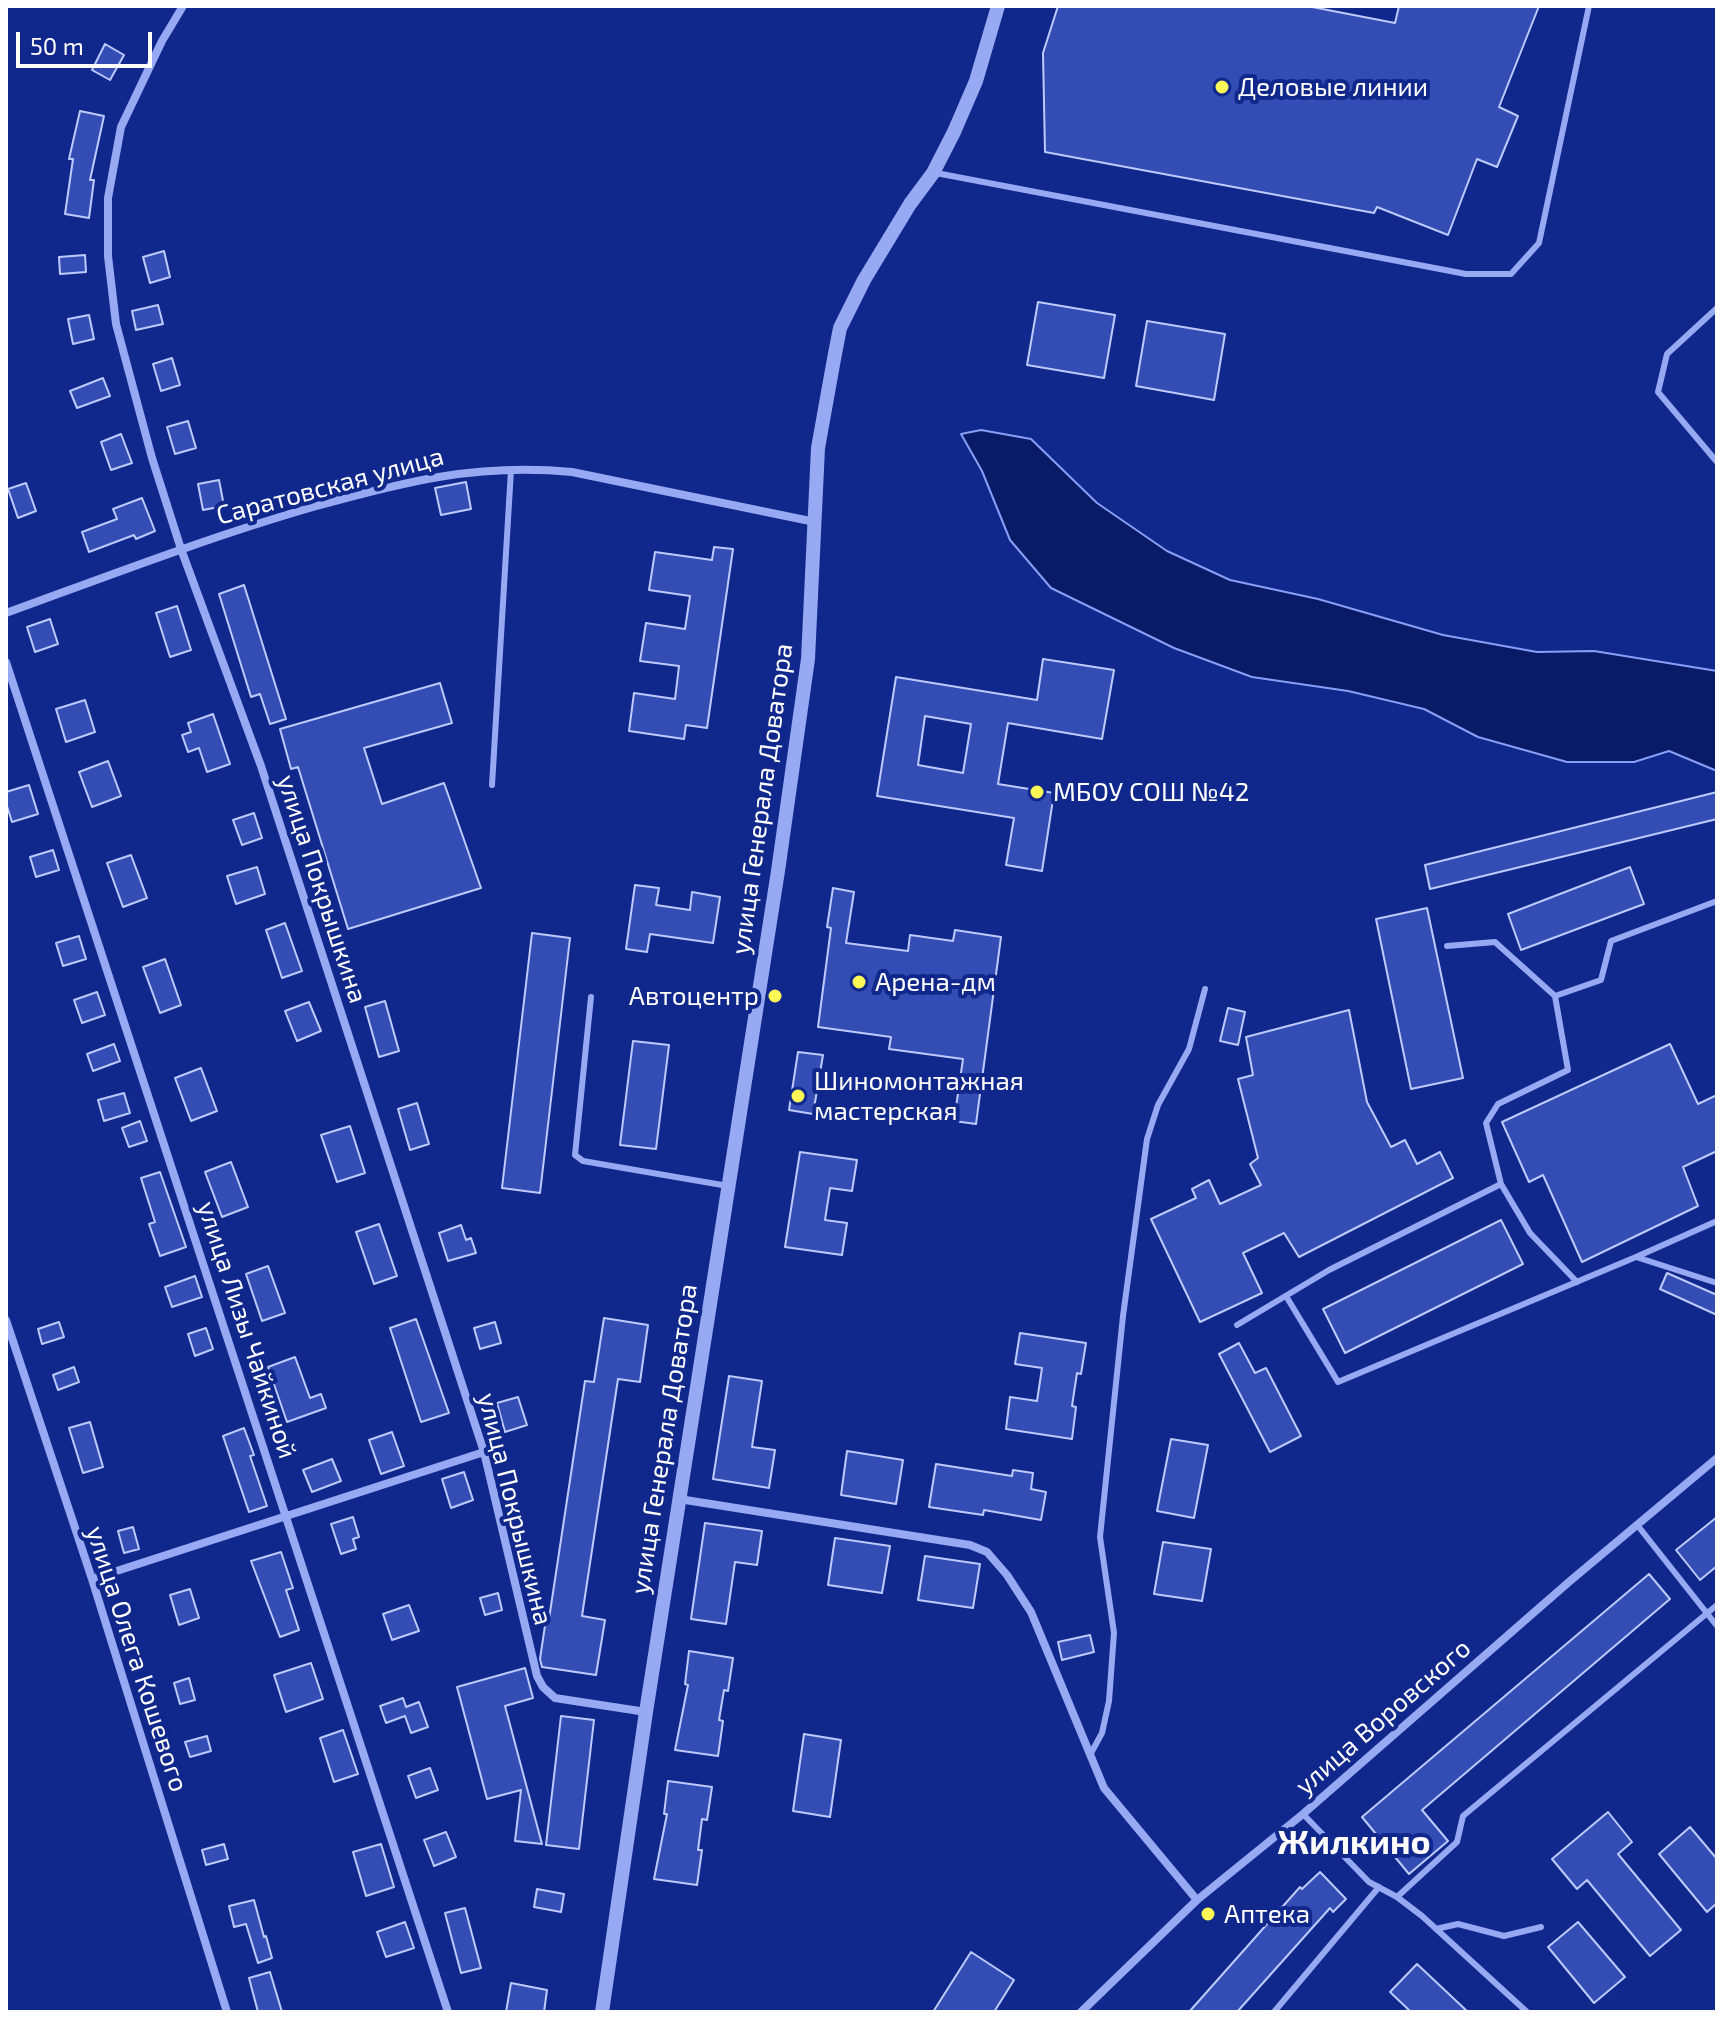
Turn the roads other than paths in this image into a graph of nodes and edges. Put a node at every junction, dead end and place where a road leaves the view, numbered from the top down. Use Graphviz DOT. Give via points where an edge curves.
graph roads {
  1 [pos="183,6"];
  2 [pos="998,6"];
  3 [pos="1589,6"];
  4 [pos="933,173"];
  5 [pos="1717,308"];
  6 [pos="1717,462"];
  7 [pos="511,470"];
  8 [pos="816,522"];
  9 [pos="181,549"];
  10 [pos="6,613"];
  11 [pos="6,662"];
  12 [pos="492,785"];
  13 [pos="1717,901"];
  14 [pos="1447,946"];
  15 [pos="1205,989"];
  16 [pos="1555,996"];
  17 [pos="591,997"];
  18 [pos="1501,1184"];
  19 [pos="728,1186"];
  20 [pos="1717,1221"];
  21 [pos="1636,1257"];
  22 [pos="1577,1282"];
  23 [pos="1717,1283"];
  24 [pos="1286,1296"];
  25 [pos="6,1320"];
  26 [pos="1237,1325"];
  27 [pos="484,1452"];
  28 [pos="1717,1458"];
  29 [pos="679,1499"];
  30 [pos="287,1515"];
  31 [pos="1638,1526"];
  32 [pos="92,1579"];
  33 [pos="1717,1605"];
  34 [pos="1709,1612"];
  35 [pos="1717,1626"];
  36 [pos="646,1712"];
  37 [pos="1090,1755"];
  38 [pos="1303,1814"];
  39 [pos="1379,1887"];
  40 [pos="1397,1897"];
  41 [pos="1197,1900"];
  42 [pos="1541,1927"];
  43 [pos="1436,1929"];
  44 [pos="227,2012"];
  45 [pos="448,2012"];
  46 [pos="602,2012"];
  47 [pos="1081,2012"];
  48 [pos="1274,2012"];
  49 [pos="1527,2012"];
  1 -- 9 [label="street, улица Покрышкина" via="121,127 108,198 116,324"];
  2 -- 4 [label="street, улица Генерала Доватора" via="976,81"];
  3 -- 4 [label="lane" via="1539,243 1511,274 1466,274"];
  4 -- 8 [label="street, улица Генерала Доватора" via="864,280 840,328 818,448"];
  5 -- 6 [label="lane" via="1667,354 1658,392"];
  7 -- 8 [label="street, Саратовская улица" via="572,472"];
  7 -- 9 [label="street, Саратовская улица" via="403,482"];
  7 -- 12 [label="lane"];
  8 -- 19 [label="street, улица Генерала Доватора" via="808,659"];
  9 -- 10 [label="street, Саратовская улица"];
  9 -- 27 [label="street, улица Покрышкина" via="261,766"];
  11 -- 30 [label="street, улица Лизы Чайкиной"];
  13 -- 16 [label="lane" via="1611,941 1601,980"];
  14 -- 16 [label="lane" via="1495,942"];
  15 -- 37 [label="lane" via="1189,1049 1158,1105 1147,1139 1100,1537 1114,1633 1109,1701 1102,1733"];
  16 -- 18 [label="lane" via="1568,1070 1498,1104 1486,1123"];
  17 -- 19 [label="lane" via="575,1155 583,1161"];
  18 -- 22 [label="lane" via="1530,1233"];
  18 -- 24 [label="lane"];
  19 -- 29 [label="street, улица Генерала Доватора"];
  20 -- 21 [label="lane"];
  21 -- 22 [label="lane"];
  21 -- 23 [label="lane"];
  22 -- 24 [label="lane" via="1338,1382"];
  24 -- 26 [label="lane"];
  25 -- 32 [label="street, улица Олега Кошевого"];
  27 -- 30 [label="street"];
  27 -- 36 [label="street, улица Покрышкина" via="543,1687 555,1698"];
  28 -- 31 [label="street, улица Воровского"];
  29 -- 36 [label="street, улица Генерала Доватора"];
  29 -- 37 [label="street" via="970,1545 987,1552 1031,1612"];
  30 -- 32 [label="street"];
  30 -- 45 [label="street, улица Лизы Чайкиной"];
  31 -- 34 [label="lane"];
  31 -- 38 [label="street, улица Воровского"];
  32 -- 44 [label="street, улица Олега Кошевого"];
  33 -- 34 [label="lane"];
  34 -- 35 [label="lane"];
  34 -- 40 [label="lane" via="1463,1816 1457,1842"];
  36 -- 46 [label="street, улица Генерала Доватора"];
  37 -- 41 [label="street" via="1104,1788"];
  38 -- 39 [label="lane"];
  38 -- 41 [label="street, улица Воровского"];
  39 -- 40 [label="lane"];
  39 -- 48 [label="lane"];
  40 -- 43 [label="lane"];
  41 -- 47 [label="street, улица Воровского"];
  42 -- 43 [label="lane" via="1504,1936 1458,1924"];
  43 -- 49 [label="lane"];
}
